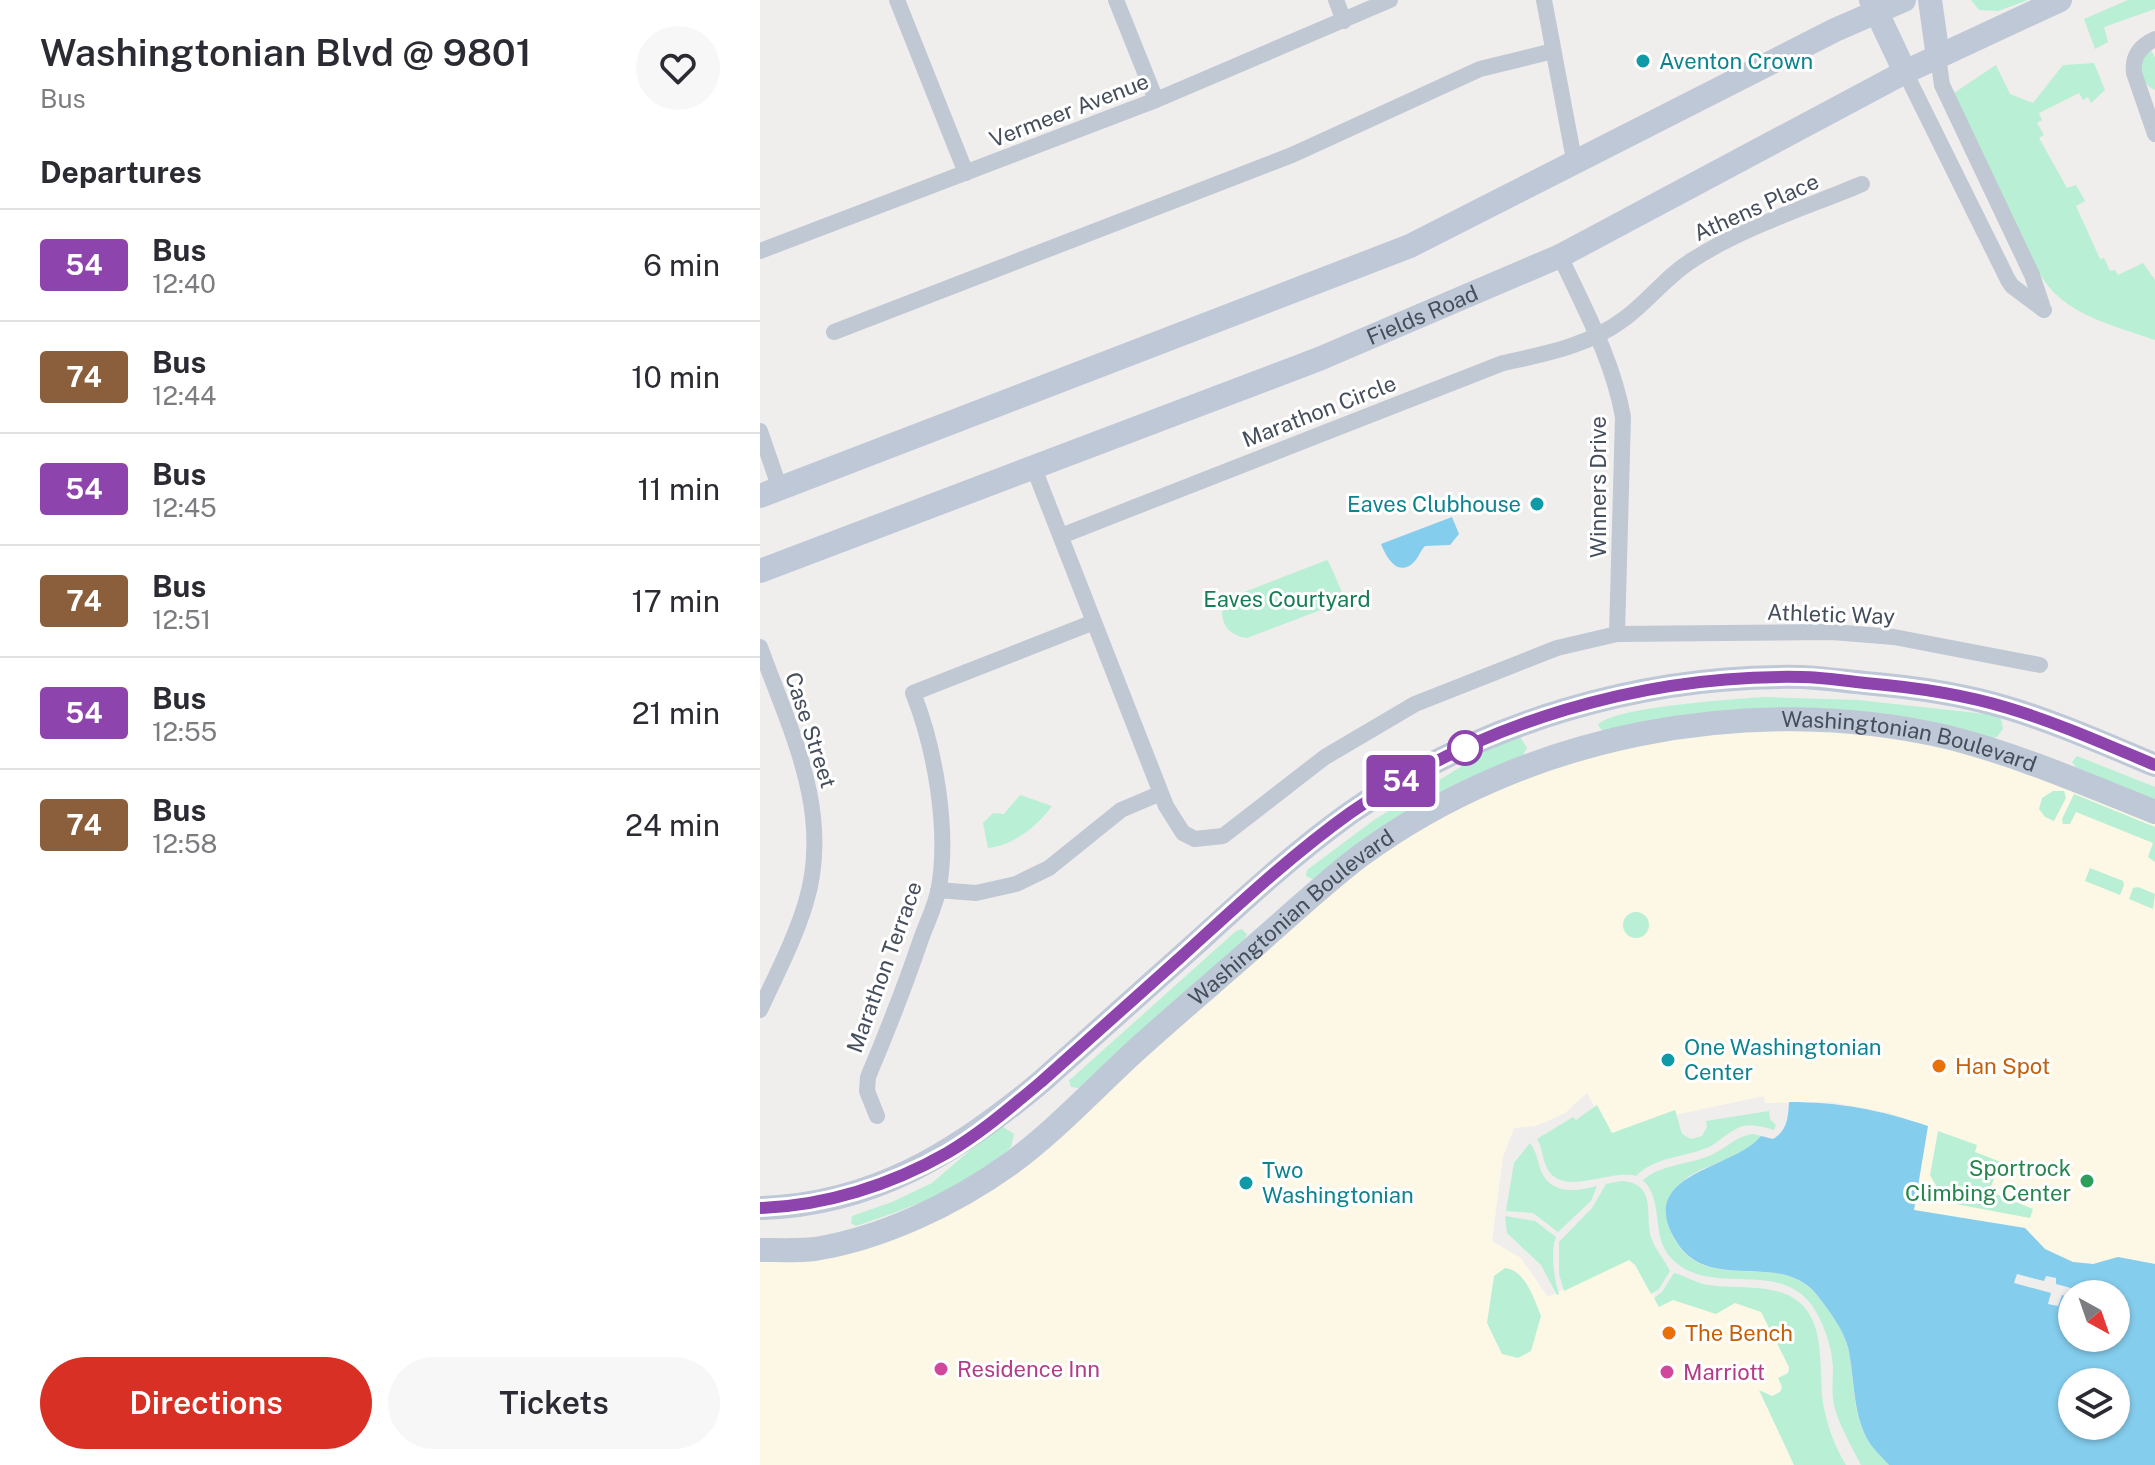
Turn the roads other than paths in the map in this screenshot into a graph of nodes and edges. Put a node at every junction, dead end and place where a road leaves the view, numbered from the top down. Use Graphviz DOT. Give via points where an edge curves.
graph roads {
  1 [pos="897,0"];
  2 [pos="1116,0"];
  3 [pos="1336,0"];
  4 [pos="1390,0"];
  5 [pos="1544,0"];
  6 [pos="1904,0"];
  7 [pos="1930,0"];
  8 [pos="2060,0"];
  9 [pos="1873,6"];
  10 [pos="1344,21"];
  11 [pos="2155,39"];
  12 [pos="1553,51"];
  13 [pos="1938,57"];
  14 [pos="1905,72"];
  15 [pos="1156,100"];
  16 [pos="2155,134"];
  17 [pos="1575,165"];
  18 [pos="966,173"];
  19 [pos="1862,184"];
  20 [pos="760,251"];
  21 [pos="1560,256"];
  22 [pos="834,332"];
  23 [pos="1597,335"];
  24 [pos="760,431"];
  25 [pos="1033,466"];
  26 [pos="770,492"];
  27 [pos="1061,536"];
  28 [pos="760,571"];
  29 [pos="1094,622"];
  30 [pos="1617,634"];
  31 [pos="760,647"];
  32 [pos="2040,665"];
  33 [pos="1560,711"];
  34 [pos="2051,723"];
  35 [pos="1573,751"];
  36 [pos="2035,764"];
  37 [pos="2155,765"];
  38 [pos="1161,793"];
  39 [pos="2155,812"];
  40 [pos="1265,881"];
  41 [pos="938,890"];
  42 [pos="1292,914"];
  43 [pos="760,1010"];
  44 [pos="1041,1082"];
  45 [pos="1068,1113"];
  46 [pos="877,1116"];
  47 [pos="760,1208"];
  48 [pos="760,1250"];
  1 -- 18 [label="street"];
  2 -- 15 [label="street"];
  3 -- 10 [label="street"];
  4 -- 10 [label="street, Vermeer Avenue"];
  5 -- 12 [label="street"];
  6 -- 9 [label="street"];
  7 -- 13 [label="street"];
  8 -- 13 [label="street, Fields Road"];
  9 -- 14 [label="street"];
  9 -- 17 [label="street"];
  10 -- 15 [label="street, Vermeer Avenue"];
  11 -- 16 [label="street" via="2136,54 2133,64"];
  12 -- 17 [label="street"];
  12 -- 22 [label="street" via="1480,69 1292,155"];
  13 -- 14 [label="street, Fields Road"];
  13 -- 14 [label="street" via="1942,85 2044,310 2008,280"];
  14 -- 21 [label="street, Fields Road"];
  15 -- 18 [label="street, Vermeer Avenue"];
  17 -- 26 [label="street" via="1410,246"];
  18 -- 20 [label="street, Vermeer Avenue"];
  19 -- 23 [label="street, Athens Place" via="1712,248"];
  21 -- 23 [label="street, Winners Drive"];
  21 -- 25 [label="street, Fields Road" via="1319,359"];
  23 -- 27 [label="street, Marathon Circle" via="1562,350 1503,363"];
  23 -- 30 [label="street, Winners Drive" via="1623,417"];
  24 -- 26 [label="street"];
  25 -- 27 [label="street"];
  25 -- 28 [label="street, Fields Road"];
  27 -- 29 [label="street"];
  29 -- 38 [label="street"];
  29 -- 41 [label="street, Marathon Terrace" via="913,693 937,794"];
  30 -- 32 [label="street, Athletic Way" via="1832,632 1944,645"];
  30 -- 38 [label="street" via="1557,648 1415,704 1325,757 1223,836 1195,839 1183,833"];
  31 -- 43 [label="street, Case Street" via="807,775 816,838 806,902"];
  33 -- 34 [label="street, Washingtonian Boulevard" via="1638,691 1803,677 1963,697"];
  33 -- 35 [label="street"];
  33 -- 40 [label="street, Washingtonian Boulevard" via="1490,736 1398,783"];
  34 -- 36 [label="street"];
  34 -- 37 [label="street, Washingtonian Boulevard"];
  35 -- 36 [label="street, Washingtonian Boulevard" via="1706,723 1803,720 1871,724 1943,737"];
  35 -- 42 [label="street, Washingtonian Boulevard" via="1464,794 1409,824"];
  36 -- 39 [label="street, Washingtonian Boulevard"];
  38 -- 41 [label="street" via="1121,810 1049,868 1016,884 976,893"];
  40 -- 42 [label="street"];
  40 -- 44 [label="street, Washingtonian Boulevard"];
  41 -- 46 [label="street, Marathon Terrace" via="868,1077 867,1091"];
  42 -- 45 [label="street, Washingtonian Boulevard"];
  44 -- 45 [label="street"];
  44 -- 47 [label="street, Washingtonian Boulevard" via="992,1122 929,1162 837,1198"];
  45 -- 48 [label="street, Washingtonian Boulevard" via="1010,1164 918,1216 815,1249"];
}
